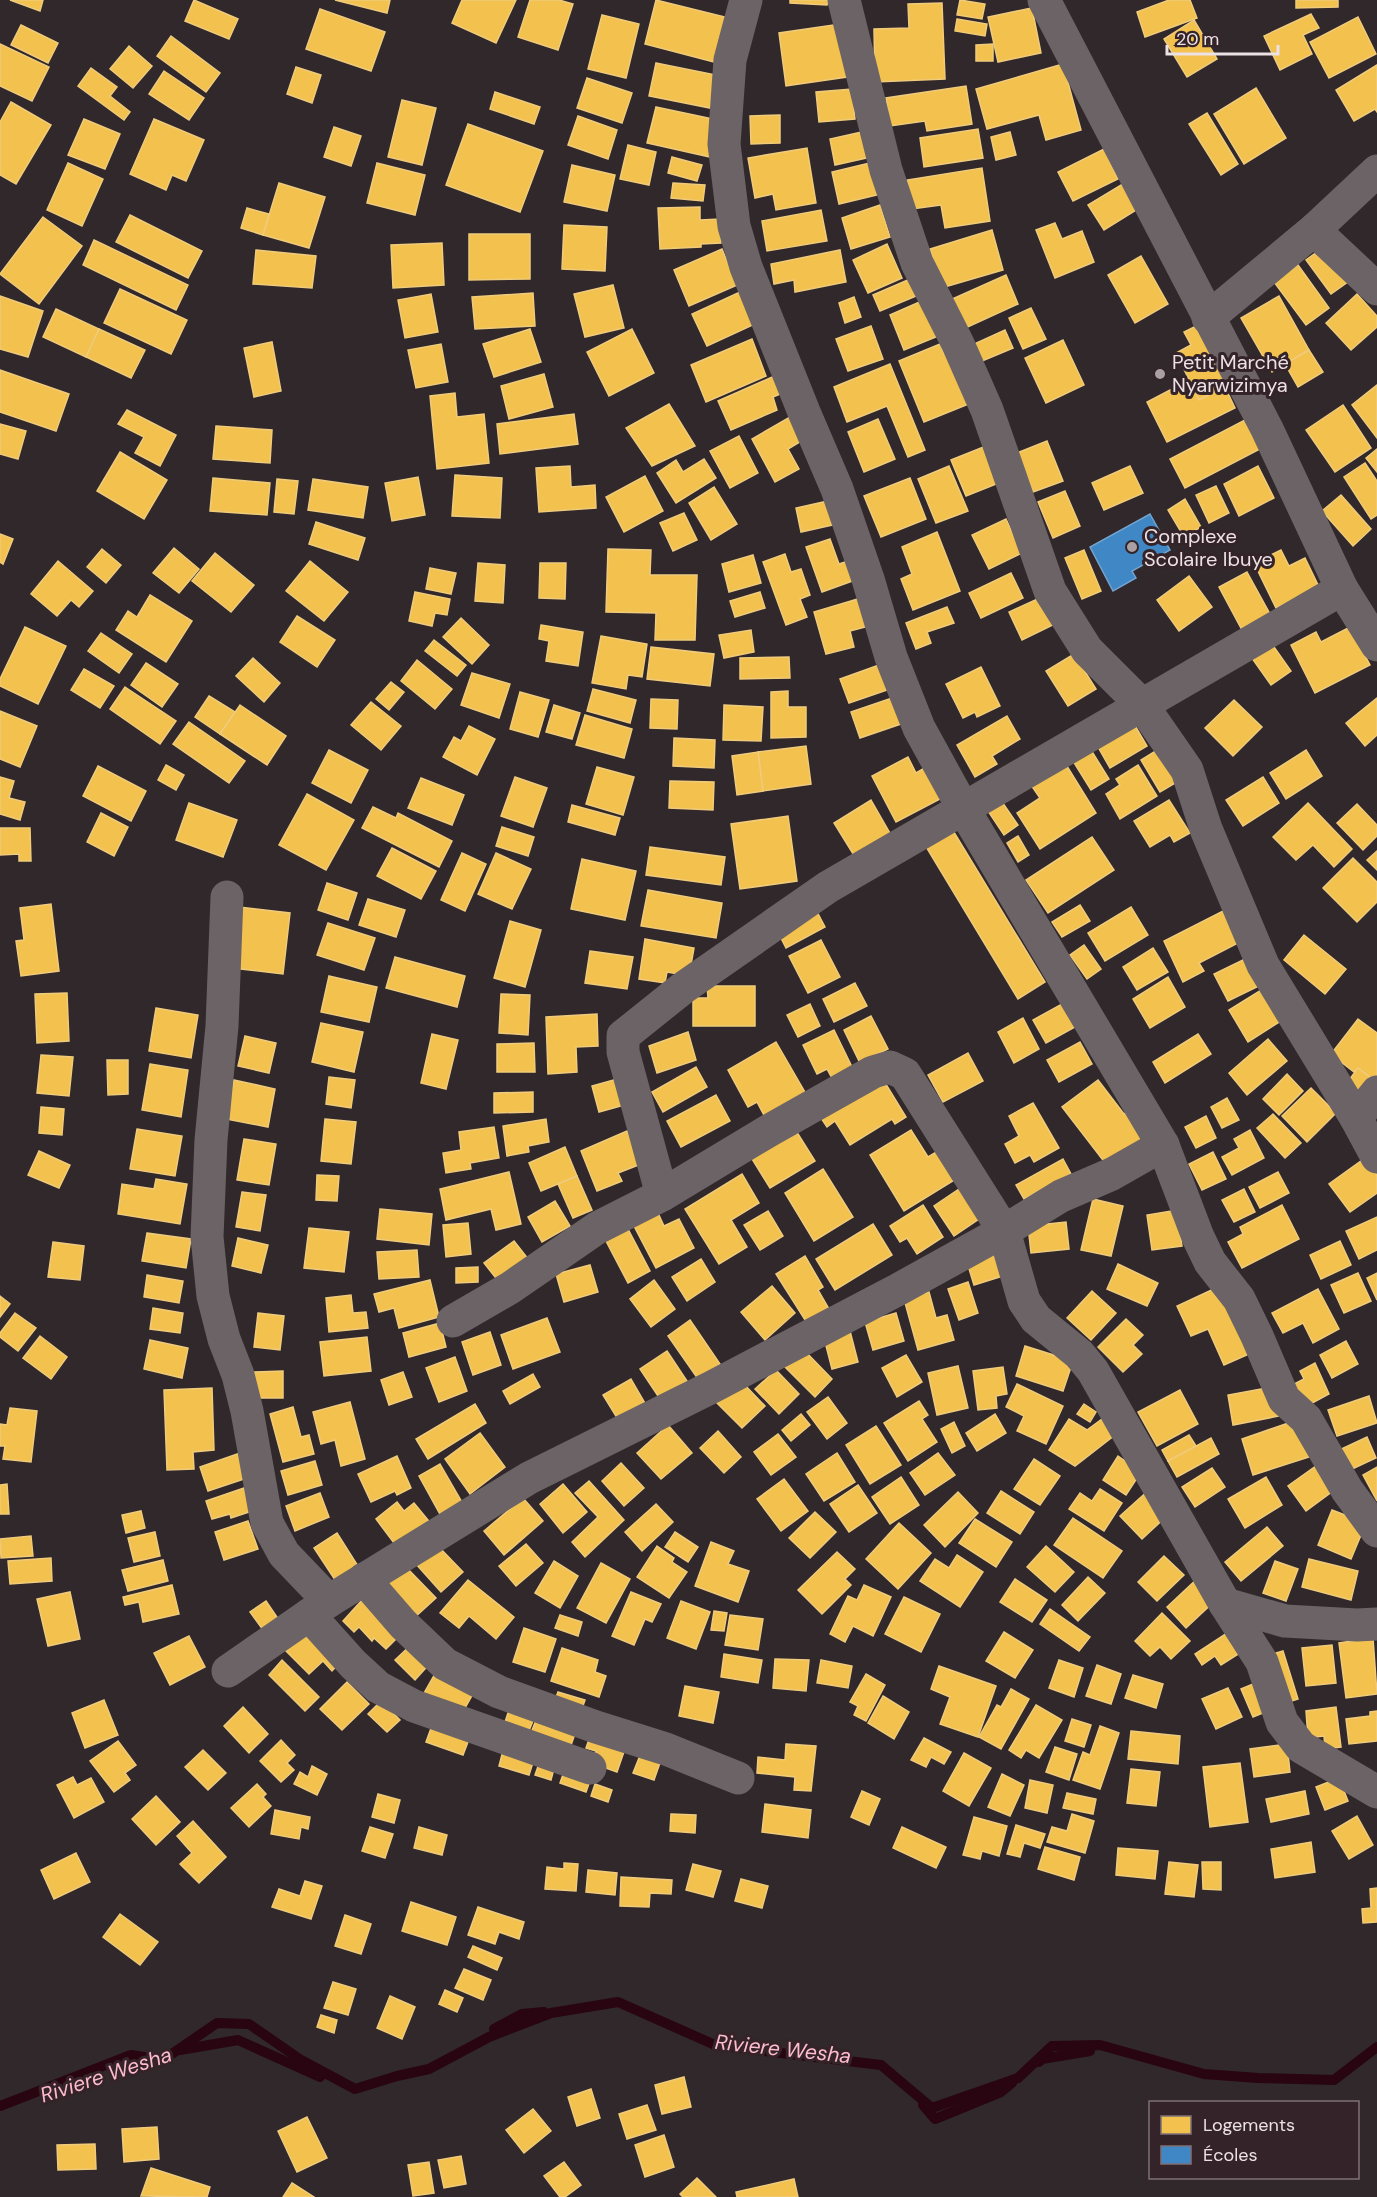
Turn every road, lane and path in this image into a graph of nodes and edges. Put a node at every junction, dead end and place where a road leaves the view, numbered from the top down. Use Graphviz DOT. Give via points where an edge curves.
graph roads {
  1 [pos="746,0"];
  2 [pos="844,0"];
  3 [pos="1044,0"];
  4 [pos="1377,171"];
  5 [pos="1314,230"];
  6 [pos="1377,289"];
  7 [pos="1208,318"];
  8 [pos="1342,589"];
  9 [pos="1377,645"];
  10 [pos="1142,705"];
  11 [pos="963,808"];
  12 [pos="227,897"];
  13 [pos="1377,1092"];
  14 [pos="1356,1118"];
  15 [pos="1163,1145"];
  16 [pos="1377,1157"];
  17 [pos="662,1195"];
  18 [pos="1004,1231"];
  19 [pos="453,1321"];
  20 [pos="1377,1531"];
  21 [pos="364,1579"];
  22 [pos="1225,1605"];
  23 [pos="319,1608"];
  24 [pos="1377,1624"];
  25 [pos="228,1671"];
  26 [pos="590,1768"];
  27 [pos="738,1778"];
  28 [pos="1377,1792"];
  1 -- 11 [label="street" via="730,60 724,144 734,226 750,277 837,489 891,657 919,728"];
  2 -- 10 [label="street" via="886,170 917,263 987,410 1050,591 1087,650"];
  3 -- 7 [label="street"];
  4 -- 5 [label="street"];
  5 -- 6 [label="street"];
  5 -- 7 [label="street"];
  7 -- 8 [label="street" via="1268,429"];
  8 -- 9 [label="street"];
  8 -- 10 [label="street"];
  10 -- 11 [label="street"];
  10 -- 14 [label="street" via="1187,770 1206,829 1263,965"];
  11 -- 15 [label="street"];
  11 -- 17 [label="street" via="828,887 623,1036 623,1052"];
  12 -- 23 [label="street" via="207,1237 213,1296 247,1412 267,1523"];
  13 -- 14 [label="street"];
  14 -- 16 [label="street"];
  15 -- 18 [label="street" via="1112,1174 1061,1196"];
  15 -- 20 [label="street" via="1198,1237 1210,1262 1239,1299 1284,1399 1306,1419 1347,1490"];
  17 -- 18 [label="street" via="832,1095 890,1067 905,1074"];
  17 -- 19 [label="street" via="597,1228 510,1288"];
  18 -- 21 [label="street" via="701,1392 529,1478"];
  18 -- 22 [label="street" via="1024,1301 1036,1319 1079,1354 1093,1371"];
  21 -- 23 [label="street"];
  21 -- 27 [label="street" via="445,1664 499,1692"];
  22 -- 24 [label="street" via="1285,1620"];
  22 -- 28 [label="street" via="1262,1662 1282,1722 1301,1747"];
  23 -- 25 [label="street"];
  23 -- 26 [label="street" via="353,1664 378,1687 414,1707"];
}
